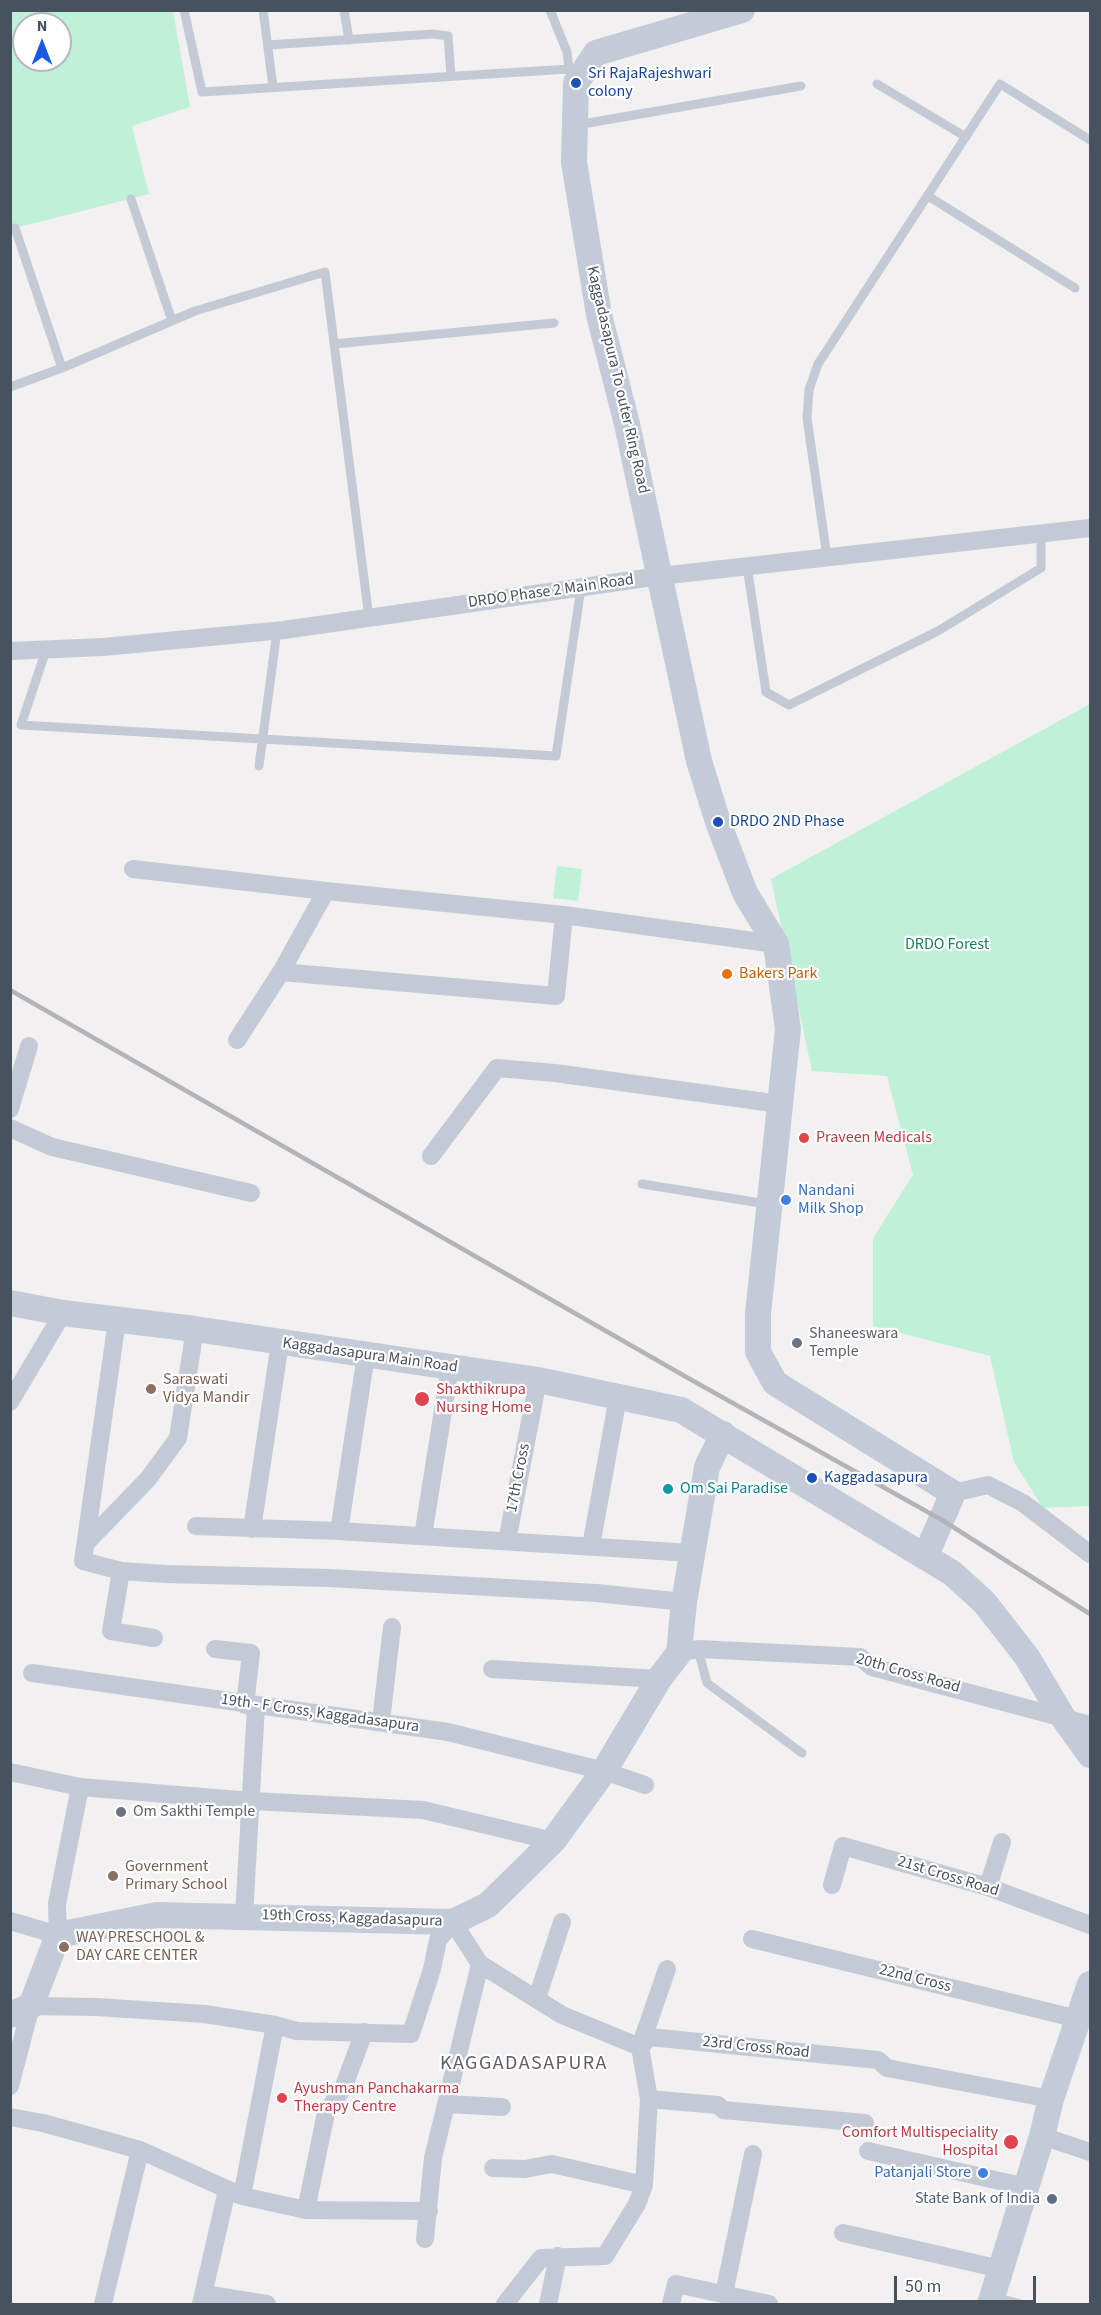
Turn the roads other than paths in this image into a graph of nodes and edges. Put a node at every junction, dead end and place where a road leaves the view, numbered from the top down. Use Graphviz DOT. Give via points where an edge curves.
graph roads {
  1 [pos="184,10"];
  2 [pos="263,10"];
  3 [pos="344,10"];
  4 [pos="550,10"];
  5 [pos="742,10"];
  6 [pos="349,40"];
  7 [pos="268,45"];
  8 [pos="574,74"];
  9 [pos="452,76"];
  10 [pos="877,84"];
  11 [pos="801,86"];
  12 [pos="273,87"];
  13 [pos="575,126"];
  14 [pos="966,137"];
  15 [pos="1090,140"];
  16 [pos="928,196"];
  17 [pos="131,199"];
  18 [pos="15,228"];
  19 [pos="1075,288"];
  20 [pos="172,321"];
  21 [pos="554,323"];
  22 [pos="334,344"];
  23 [pos="62,368"];
  24 [pos="10,387"];
  25 [pos="1090,528"];
  26 [pos="1041,533"];
  27 [pos="826,557"];
  28 [pos="747,566"];
  29 [pos="660,576"];
  30 [pos="581,588"];
  31 [pos="369,618"];
  32 [pos="277,631"];
  33 [pos="46,650"];
  34 [pos="10,651"];
  35 [pos="262,739"];
  36 [pos="259,766"];
  37 [pos="134,869"];
  38 [pos="326,891"];
  39 [pos="564,915"];
  40 [pos="776,944"];
  41 [pos="281,972"];
  42 [pos="237,1040"];
  43 [pos="29,1046"];
  44 [pos="780,1104"];
  45 [pos="10,1108"];
  46 [pos="10,1128"];
  47 [pos="431,1156"];
  48 [pos="642,1184"];
  49 [pos="251,1193"];
  50 [pos="770,1204"];
  51 [pos="10,1303"];
  52 [pos="63,1313"];
  53 [pos="117,1320"];
  54 [pos="195,1329"];
  55 [pos="280,1343"];
  56 [pos="366,1355"];
  57 [pos="450,1367"];
  58 [pos="538,1380"];
  59 [pos="618,1397"];
  60 [pos="10,1402"];
  61 [pos="723,1434"];
  62 [pos="953,1493"];
  63 [pos="196,1526"];
  64 [pos="252,1529"];
  65 [pos="339,1530"];
  66 [pos="423,1536"];
  67 [pos="507,1541"];
  68 [pos="87,1542"];
  69 [pos="591,1546"];
  70 [pos="692,1553"];
  71 [pos="1090,1554"];
  72 [pos="926,1555"];
  73 [pos="121,1571"];
  74 [pos="684,1602"];
  75 [pos="392,1627"];
  76 [pos="154,1638"];
  77 [pos="215,1649"];
  78 [pos="688,1651"];
  79 [pos="492,1669"];
  80 [pos="32,1673"];
  81 [pos="659,1679"];
  82 [pos="250,1706"];
  83 [pos="1062,1716"];
  84 [pos="381,1721"];
  85 [pos="1090,1725"];
  86 [pos="801,1753"];
  87 [pos="1090,1755"];
  88 [pos="10,1772"];
  89 [pos="604,1772"];
  90 [pos="645,1785"];
  91 [pos="80,1787"];
  92 [pos="252,1801"];
  93 [pos="553,1841"];
  94 [pos="1002,1842"];
  95 [pos="832,1885"];
  96 [pos="987,1887"];
  97 [pos="244,1916"];
  98 [pos="10,1921"];
  99 [pos="453,1922"];
  100 [pos="562,1922"];
  101 [pos="1090,1925"];
  102 [pos="58,1935"];
  103 [pos="752,1939"];
  104 [pos="480,1964"];
  105 [pos="667,1969"];
  106 [pos="1090,1984"];
  107 [pos="537,1998"];
  108 [pos="21,2011"];
  109 [pos="1078,2019"];
  110 [pos="275,2025"];
  111 [pos="364,2032"];
  112 [pos="640,2047"];
  113 [pos="10,2086"];
  114 [pos="650,2099"];
  115 [pos="1051,2099"];
  116 [pos="447,2104"];
  117 [pos="502,2107"];
  118 [pos="10,2117"];
  119 [pos="865,2123"];
  120 [pos="1042,2136"];
  121 [pos="140,2150"];
  122 [pos="868,2151"];
  123 [pos="1090,2152"];
  124 [pos="753,2154"];
  125 [pos="493,2168"];
  126 [pos="644,2185"];
  127 [pos="1026,2187"];
  128 [pos="235,2193"];
  129 [pos="306,2211"];
  130 [pos="429,2211"];
  131 [pos="843,2234"];
  132 [pos="425,2239"];
  133 [pos="558,2256"];
  134 [pos="1001,2269"];
  135 [pos="724,2294"];
  136 [pos="203,2299"];
  137 [pos="992,2301"];
  138 [pos="103,2304"];
  139 [pos="267,2304"];
  140 [pos="505,2304"];
  141 [pos="548,2304"];
  142 [pos="671,2304"];
  143 [pos="766,2304"];
  144 [pos="1021,2304"];
  1 -- 12 [label="lane" via="202,92"];
  2 -- 7 [label="lane"];
  3 -- 6 [label="lane"];
  4 -- 8 [label="lane"];
  5 -- 8 [label="street, Kaggadasapura To outer Ring Road" via="596,53"];
  6 -- 7 [label="lane"];
  6 -- 9 [label="lane" via="448,36"];
  7 -- 12 [label="lane"];
  8 -- 9 [label="lane"];
  8 -- 13 [label="street, Kaggadasapura To outer Ring Road"];
  9 -- 12 [label="lane"];
  10 -- 14 [label="lane"];
  11 -- 13 [label="lane"];
  13 -- 29 [label="street, Kaggadasapura To outer Ring Road" via="574,162 598,315 627,424"];
  14 -- 15 [label="lane" via="1000,84"];
  14 -- 16 [label="lane"];
  16 -- 19 [label="lane"];
  16 -- 27 [label="lane" via="818,364 809,390 807,418"];
  17 -- 20 [label="lane"];
  18 -- 23 [label="lane"];
  20 -- 22 [label="lane" via="195,310 325,272"];
  20 -- 23 [label="lane"];
  21 -- 22 [label="lane"];
  22 -- 31 [label="lane"];
  23 -- 24 [label="lane"];
  25 -- 26 [label="street, DRDO Phase 2 Main Road"];
  26 -- 27 [label="street, DRDO Phase 2 Main Road"];
  26 -- 28 [label="lane" via="1041,568 938,631 789,705 766,692"];
  27 -- 28 [label="street, DRDO Phase 2 Main Road"];
  28 -- 29 [label="street, DRDO Phase 2 Main Road"];
  29 -- 30 [label="street, DRDO Phase 2 Main Road"];
  29 -- 40 [label="street, Kaggadasapura To outer Ring Road" via="699,761 718,822 745,893"];
  30 -- 31 [label="street, DRDO Phase 2 Main Road"];
  30 -- 35 [label="lane" via="556,756"];
  31 -- 32 [label="street, DRDO Phase 2 Main Road"];
  32 -- 33 [label="street, DRDO Phase 2 Main Road"];
  32 -- 35 [label="lane"];
  33 -- 34 [label="street, DRDO Phase 2 Main Road"];
  33 -- 35 [label="lane" via="21,725"];
  35 -- 36 [label="lane"];
  37 -- 38 [label="street"];
  38 -- 39 [label="street"];
  38 -- 41 [label="street"];
  39 -- 40 [label="street"];
  39 -- 41 [label="street" via="556,996"];
  40 -- 44 [label="street" via="788,1029"];
  41 -- 42 [label="street"];
  43 -- 45 [label="street"];
  44 -- 47 [label="street" via="497,1068"];
  44 -- 50 [label="street"];
  46 -- 49 [label="street" via="52,1147"];
  48 -- 50 [label="lane"];
  50 -- 62 [label="street" via="758,1314 758,1352 775,1383"];
  51 -- 52 [label="street, Kaggadasapura Main Road"];
  52 -- 53 [label="street, Kaggadasapura Main Road"];
  52 -- 60 [label="street"];
  53 -- 54 [label="street, Kaggadasapura Main Road"];
  53 -- 68 [label="street"];
  54 -- 55 [label="street, Kaggadasapura Main Road"];
  54 -- 68 [label="street" via="178,1438 148,1479"];
  55 -- 56 [label="street, Kaggadasapura Main Road"];
  55 -- 64 [label="street"];
  56 -- 57 [label="street, Kaggadasapura Main Road"];
  56 -- 65 [label="street"];
  57 -- 58 [label="street, Kaggadasapura Main Road"];
  57 -- 66 [label="street"];
  58 -- 59 [label="street, Kaggadasapura Main Road"];
  58 -- 67 [label="street, 17th Cross"];
  59 -- 61 [label="street, Kaggadasapura Main Road" via="681,1410"];
  59 -- 69 [label="street"];
  61 -- 70 [label="street" via="707,1467"];
  61 -- 72 [label="street, Kaggadasapura Main Road" via="809,1489"];
  62 -- 71 [label="street" via="988,1485 1023,1503"];
  62 -- 72 [label="street"];
  63 -- 64 [label="street"];
  64 -- 65 [label="street"];
  65 -- 66 [label="street"];
  66 -- 67 [label="street"];
  67 -- 69 [label="street"];
  68 -- 73 [label="street" via="82,1561"];
  69 -- 70 [label="street"];
  70 -- 74 [label="street"];
  72 -- 83 [label="street, Kaggadasapura Main Road" via="984,1602 1027,1657"];
  73 -- 74 [label="street" via="585,1592"];
  73 -- 76 [label="street" via="111,1630"];
  74 -- 78 [label="street"];
  75 -- 84 [label="street"];
  77 -- 82 [label="street" via="251,1653"];
  78 -- 81 [label="street, 19th Cross, Kaggadasapura"];
  78 -- 83 [label="street, 20th Cross Road" via="860,1657 872,1667"];
  78 -- 86 [label="lane" via="707,1683"];
  79 -- 81 [label="street"];
  80 -- 82 [label="street, 19th - F Cross, Kaggadasapura"];
  81 -- 89 [label="street, 19th Cross, Kaggadasapura"];
  82 -- 84 [label="street, 19th - F Cross, Kaggadasapura"];
  82 -- 92 [label="street"];
  83 -- 85 [label="street, 20th Cross Road"];
  83 -- 87 [label="street"];
  84 -- 89 [label="street, 19th - F Cross, Kaggadasapura" via="448,1732"];
  88 -- 91 [label="street"];
  89 -- 90 [label="street, 19th - F Cross, Kaggadasapura"];
  89 -- 93 [label="street, 19th Cross, Kaggadasapura"];
  91 -- 92 [label="street"];
  91 -- 102 [label="street" via="57,1904"];
  92 -- 93 [label="street" via="423,1810"];
  92 -- 97 [label="street"];
  93 -- 99 [label="street, 19th Cross, Kaggadasapura" via="488,1905"];
  94 -- 96 [label="street"];
  95 -- 96 [label="street, 21st Cross Road" via="843,1846"];
  96 -- 101 [label="street, 21st Cross Road"];
  97 -- 99 [label="street, 19th Cross, Kaggadasapura"];
  97 -- 102 [label="street, 19th Cross, Kaggadasapura" via="157,1915"];
  98 -- 102 [label="street"];
  99 -- 104 [label="street"];
  99 -- 111 [label="street" via="438,1940 411,2034"];
  100 -- 107 [label="street"];
  102 -- 108 [label="street"];
  103 -- 109 [label="street, 22nd Cross"];
  104 -- 107 [label="street"];
  104 -- 116 [label="street"];
  105 -- 112 [label="street"];
  106 -- 109 [label="street"];
  107 -- 112 [label="street" via="562,2015"];
  108 -- 110 [label="street" via="96,2007 205,2014"];
  108 -- 113 [label="street"];
  109 -- 115 [label="street"];
  110 -- 111 [label="street" via="297,2031"];
  110 -- 128 [label="street"];
  111 -- 129 [label="street" via="344,2086 326,2113"];
  112 -- 114 [label="street"];
  112 -- 115 [label="street, 23rd Cross Road" via="650,2037 878,2060 887,2068"];
  114 -- 119 [label="street"];
  114 -- 126 [label="street"];
  115 -- 120 [label="street"];
  116 -- 117 [label="street"];
  116 -- 130 [label="street" via="433,2158"];
  118 -- 121 [label="street"];
  120 -- 123 [label="street"];
  120 -- 127 [label="street"];
  121 -- 128 [label="street"];
  121 -- 138 [label="street"];
  122 -- 127 [label="street"];
  124 -- 135 [label="street"];
  125 -- 126 [label="street" via="525,2169 552,2164"];
  126 -- 133 [label="street" via="638,2204 605,2256"];
  127 -- 134 [label="street"];
  128 -- 129 [label="street"];
  128 -- 136 [label="street"];
  129 -- 130 [label="street"];
  130 -- 132 [label="street"];
  131 -- 134 [label="street"];
  133 -- 140 [label="street" via="541,2258"];
  133 -- 141 [label="street"];
  134 -- 137 [label="street"];
  135 -- 142 [label="street" via="676,2284"];
  135 -- 143 [label="street"];
  136 -- 139 [label="street"];
  137 -- 144 [label="lane"];
}
